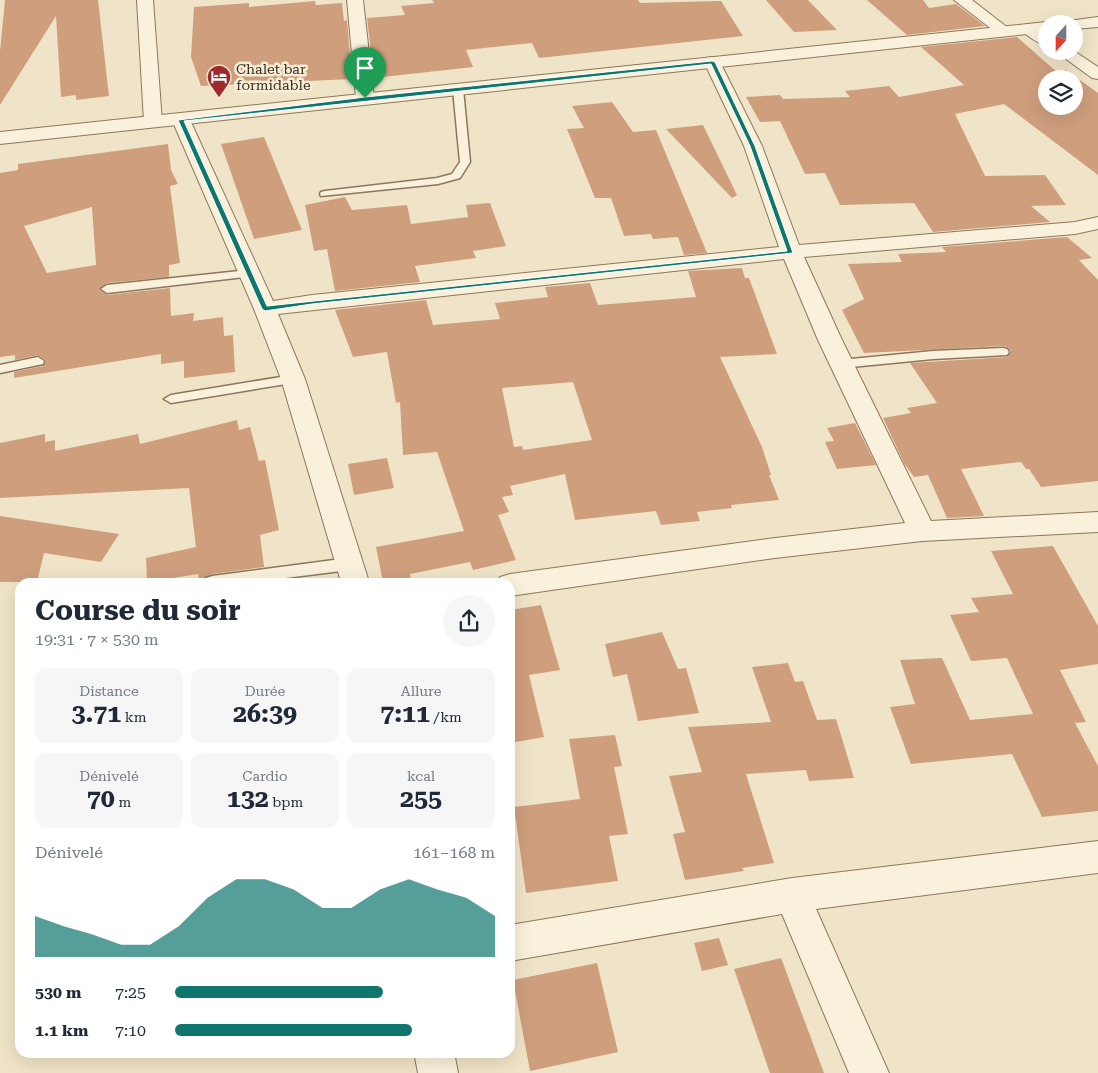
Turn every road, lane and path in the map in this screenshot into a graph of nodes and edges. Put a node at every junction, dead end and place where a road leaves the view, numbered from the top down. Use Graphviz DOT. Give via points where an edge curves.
graph roads {
  1 [pos="145,0"];
  2 [pos="355,0"];
  3 [pos="962,0"];
  4 [pos="1098,22"];
  5 [pos="1083,23"];
  6 [pos="1038,28"];
  7 [pos="1004,31"];
  8 [pos="1077,60"];
  9 [pos="712,62"];
  10 [pos="1098,74"];
  11 [pos="458,89"];
  12 [pos="365,98"];
  13 [pos="181,120"];
  14 [pos="153,122"];
  15 [pos="0,138"];
  16 [pos="325,194"];
  17 [pos="1098,223"];
  18 [pos="791,252"];
  19 [pos="249,274"];
  20 [pos="107,289"];
  21 [pos="265,309"];
  22 [pos="1003,352"];
  23 [pos="38,361"];
  24 [pos="841,364"];
  25 [pos="0,369"];
  26 [pos="294,379"];
  27 [pos="171,399"];
  28 [pos="1098,522"];
  29 [pos="922,531"];
  30 [pos="352,574"];
  31 [pos="282,578"];
  32 [pos="515,584"];
  33 [pos="1098,857"];
  34 [pos="792,895"];
  35 [pos="515,941"];
  36 [pos="435,1058"];
  37 [pos="438,1073"];
  38 [pos="869,1073"];
  1 -- 14 [label="street"];
  2 -- 12 [label="street"];
  3 -- 7 [label="street"];
  4 -- 5 [label="street"];
  6 -- 7 [label="street"];
  7 -- 9 [label="street"];
  8 -- 10 [label="street"];
  9 -- 11 [label="street"];
  9 -- 18 [label="street" via="753,146"];
  11 -- 12 [label="street"];
  11 -- 16 [label="lane" via="465,162 456,176 438,181"];
  12 -- 13 [label="street"];
  13 -- 14 [label="street"];
  13 -- 19 [label="street"];
  14 -- 15 [label="street"];
  17 -- 18 [label="street" via="1075,228"];
  18 -- 21 [label="street"];
  18 -- 24 [label="street"];
  19 -- 20 [label="lane"];
  19 -- 21 [label="street"];
  21 -- 26 [label="street"];
  22 -- 24 [label="lane"];
  23 -- 25 [label="lane"];
  24 -- 29 [label="street"];
  26 -- 27 [label="lane"];
  26 -- 30 [label="street"];
  28 -- 29 [label="street"];
  29 -- 32 [label="street"];
  30 -- 31 [label="lane"];
  33 -- 34 [label="street"];
  34 -- 35 [label="street"];
  34 -- 38 [label="street"];
  36 -- 37 [label="street"];
}
